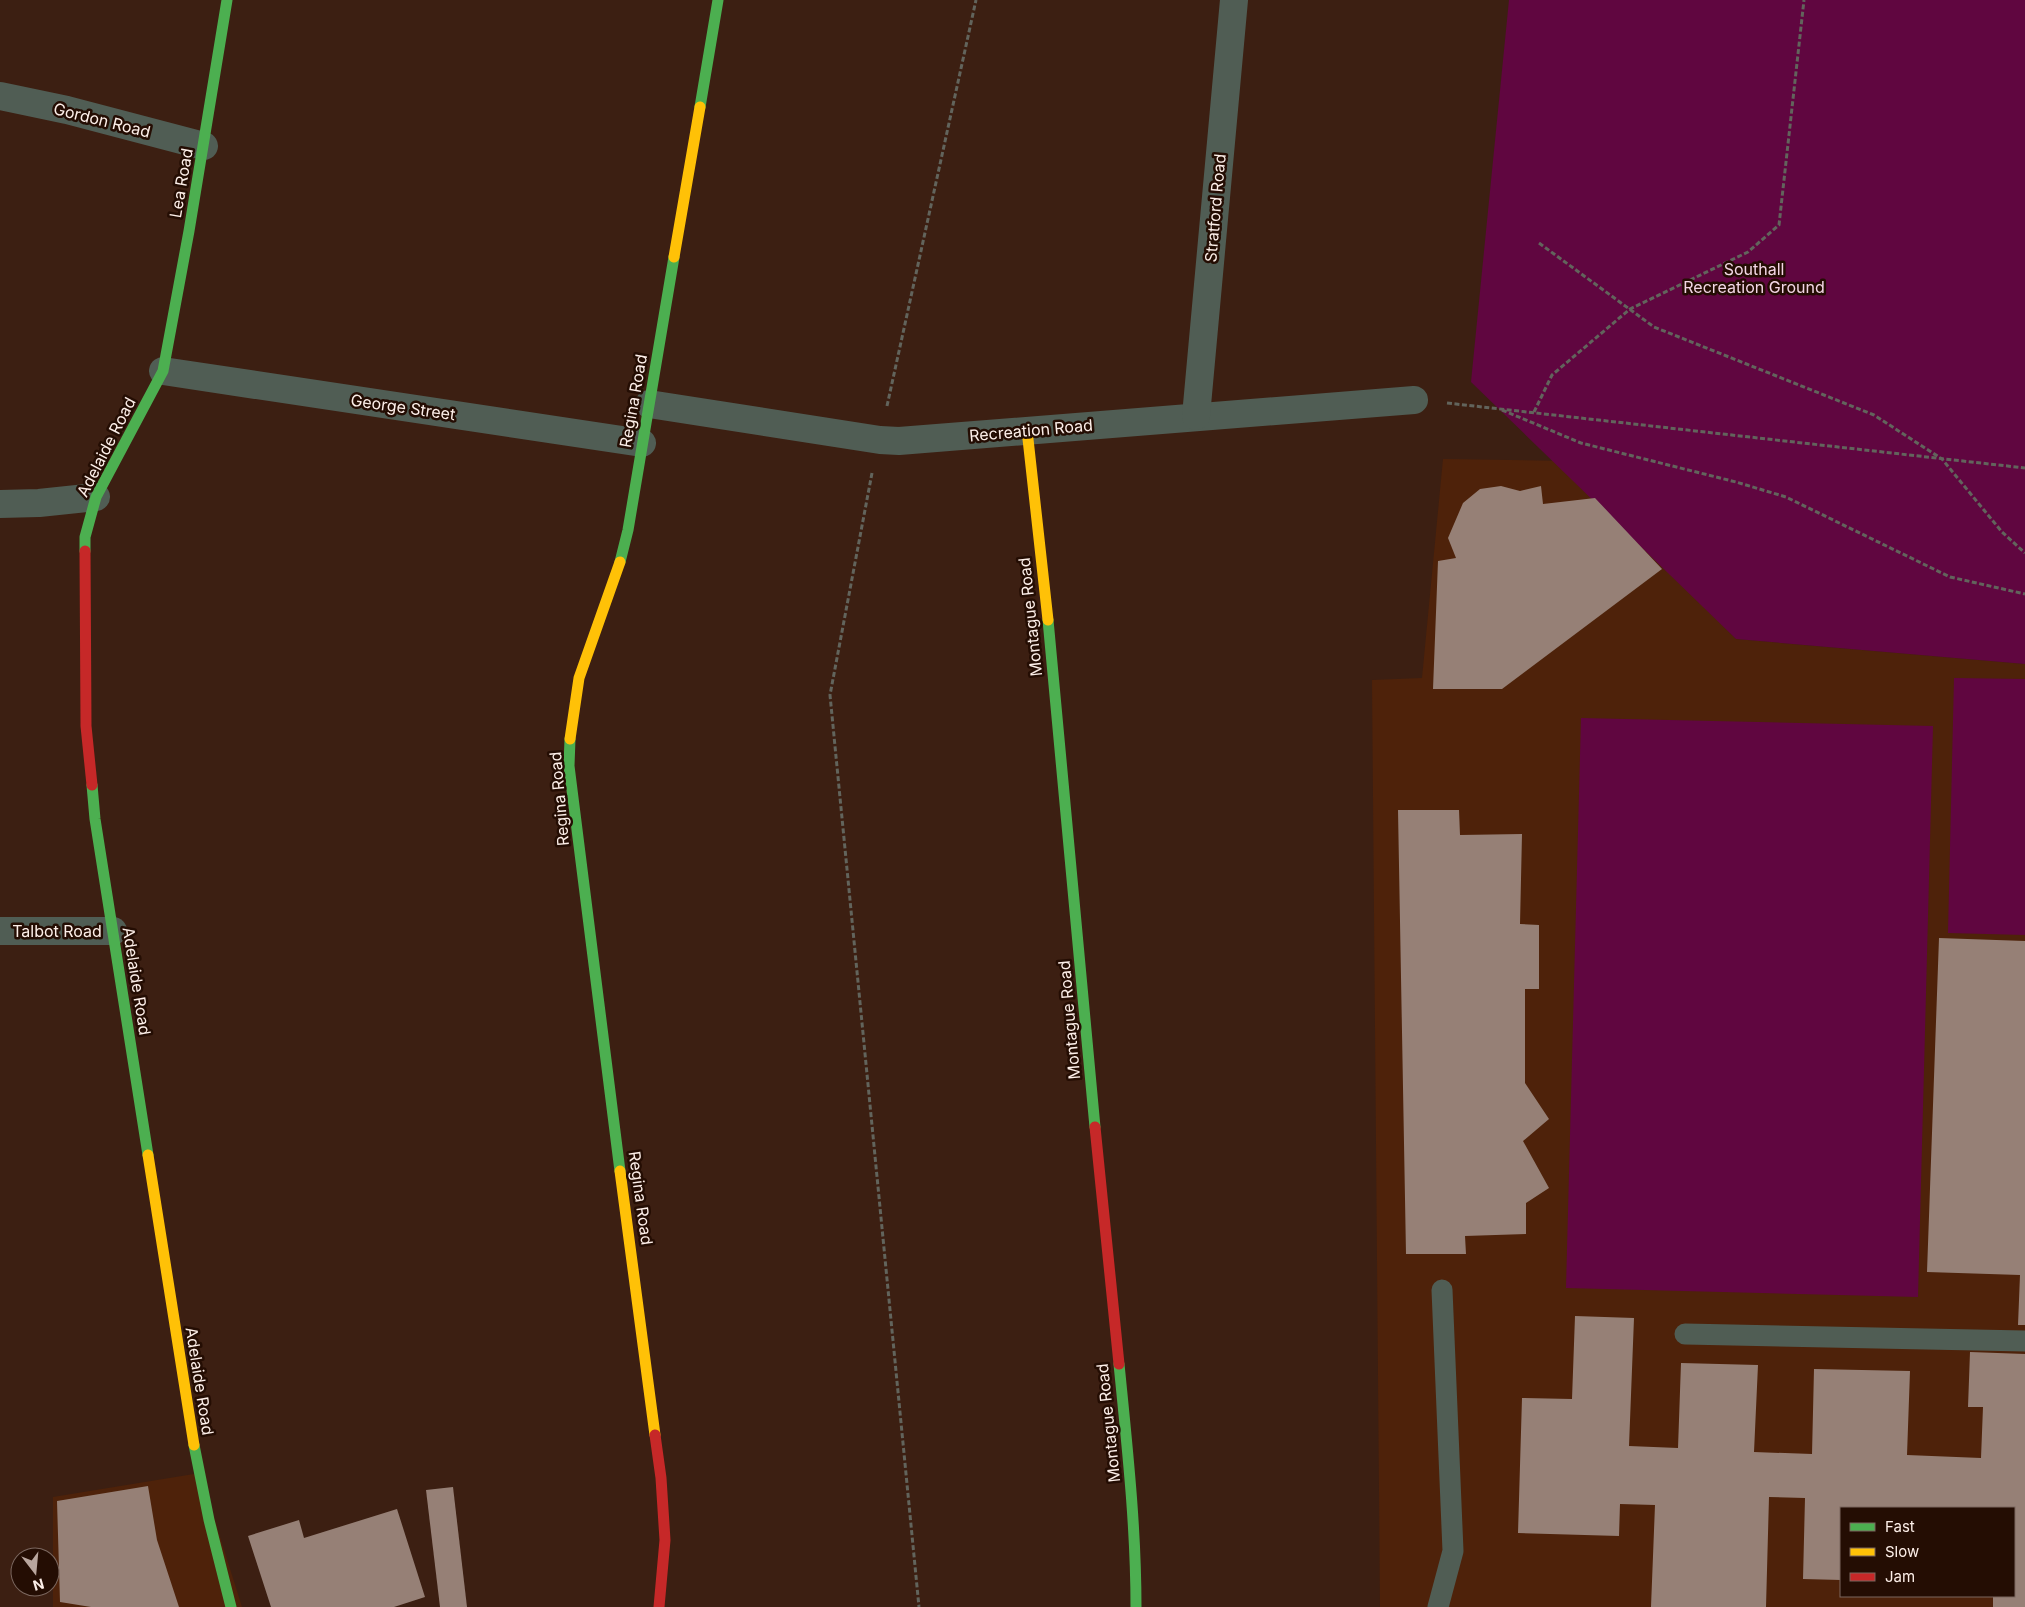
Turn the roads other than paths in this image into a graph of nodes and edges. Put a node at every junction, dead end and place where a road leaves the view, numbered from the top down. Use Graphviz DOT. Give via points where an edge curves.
graph roads {
  1 [pos="226,0"];
  2 [pos="718,0"];
  3 [pos="1234,0"];
  4 [pos="0,96"];
  5 [pos="204,146"];
  6 [pos="163,371"];
  7 [pos="1414,400"];
  8 [pos="649,404"];
  9 [pos="1196,416"];
  10 [pos="1027,430"];
  11 [pos="642,443"];
  12 [pos="96,497"];
  13 [pos="0,504"];
  14 [pos="0,931"];
  15 [pos="113,931"];
  16 [pos="1442,1290"];
  17 [pos="1685,1334"];
  18 [pos="2025,1341"];
  19 [pos="231,1607"];
  20 [pos="659,1607"];
  21 [pos="1136,1607"];
  22 [pos="1438,1607"];
  1 -- 5 [label="street, Lea Road"];
  2 -- 8 [label="street, Regina Road"];
  3 -- 9 [label="street, Stratford Road"];
  4 -- 5 [label="street, Gordon Road"];
  5 -- 6 [label="street, Lea Road"];
  6 -- 11 [label="street, George Street"];
  6 -- 12 [label="street, Adelaide Road"];
  7 -- 9 [label="street, Recreation Road"];
  8 -- 10 [label="street, Recreation Road" via="880,440"];
  8 -- 11 [label="street, Regina Road"];
  9 -- 10 [label="street, Recreation Road"];
  10 -- 21 [label="street, Montague Road" via="1133,1504"];
  11 -- 20 [label="street, Regina Road" via="619,568 579,678 571,726 569,766 661,1478 665,1540"];
  12 -- 13 [label="street"];
  12 -- 15 [label="street, Adelaide Road" via="85,537 86,726 95,818"];
  14 -- 15 [label="street, Talbot Road"];
  15 -- 19 [label="street, Adelaide Road" via="194,1444"];
  16 -- 22 [label="lane" via="1453,1551"];
  17 -- 18 [label="lane"];
}
